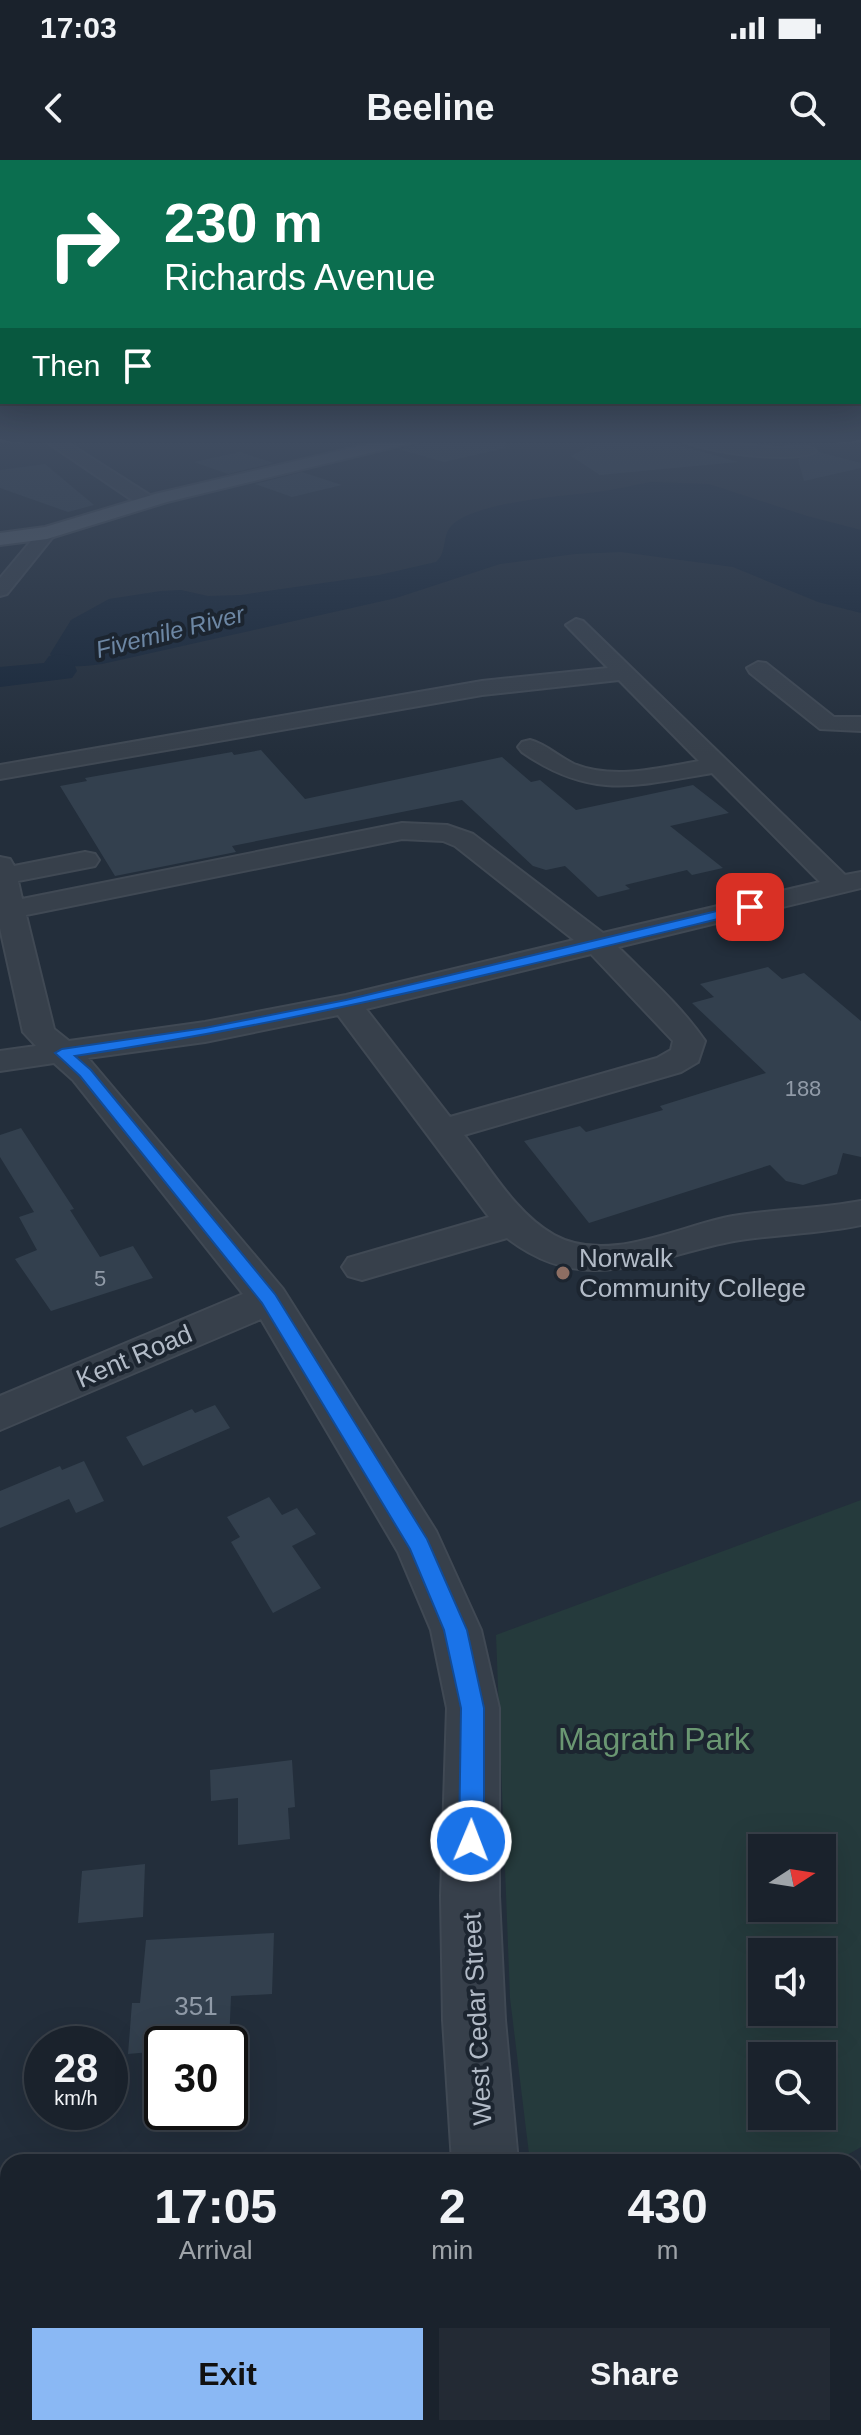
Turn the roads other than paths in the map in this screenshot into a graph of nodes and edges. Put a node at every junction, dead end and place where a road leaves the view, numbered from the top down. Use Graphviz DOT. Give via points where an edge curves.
graph roads {
  1 [pos="38,544"];
  2 [pos="0,590"];
  3 [pos="576,625"];
  4 [pos="758,668"];
  5 [pos="625,673"];
  6 [pos="828,724"];
  7 [pos="861,724"];
  8 [pos="861,737"];
  9 [pos="530,747"];
  10 [pos="717,765"];
  11 [pos="0,772"];
  12 [pos="359,840"];
  13 [pos="85,860"];
  14 [pos="383,866"];
  15 [pos="1,870"];
  16 [pos="852,885"];
  17 [pos="9,910"];
  18 [pos="598,944"];
  19 [pos="346,1004"];
  20 [pos="62,1053"];
  21 [pos="0,1061"];
  22 [pos="443,1130"];
  23 [pos="861,1213"];
  24 [pos="513,1223"];
  25 [pos="362,1267"];
  26 [pos="269,1299"];
  27 [pos="0,1414"];
  28 [pos="484,2154"];
  1 -- 2 [label="street"];
  3 -- 5 [label="street"];
  4 -- 6 [label="street"];
  5 -- 10 [label="street"];
  5 -- 11 [label="street" via="482,688 118,741"];
  6 -- 7 [label="street"];
  6 -- 8 [label="street"];
  9 -- 10 [label="street" via="568,771 596,778"];
  10 -- 16 [label="street"];
  12 -- 14 [label="street"];
  12 -- 17 [label="street"];
  12 -- 18 [label="street" via="402,831 447,833 464,840"];
  13 -- 15 [label="street"];
  15 -- 17 [label="street, West Cedar Street"];
  16 -- 18 [label="street"];
  17 -- 20 [label="street, West Cedar Street" via="39,1032"];
  18 -- 19 [label="street"];
  18 -- 22 [label="street" via="678,1026 689,1041 686,1055 669,1065"];
  19 -- 20 [label="street"];
  19 -- 22 [label="street"];
  20 -- 21 [label="street"];
  20 -- 26 [label="street, West Cedar Street" via="85,1073"];
  22 -- 24 [label="street"];
  23 -- 24 [label="street" via="732,1229 615,1258 555,1250"];
  24 -- 25 [label="street"];
  26 -- 27 [label="street, Kent Road"];
  26 -- 28 [label="street, West Cedar Street" via="419,1545 441,1591 464,1664 473,1708 470,1896"];
}
